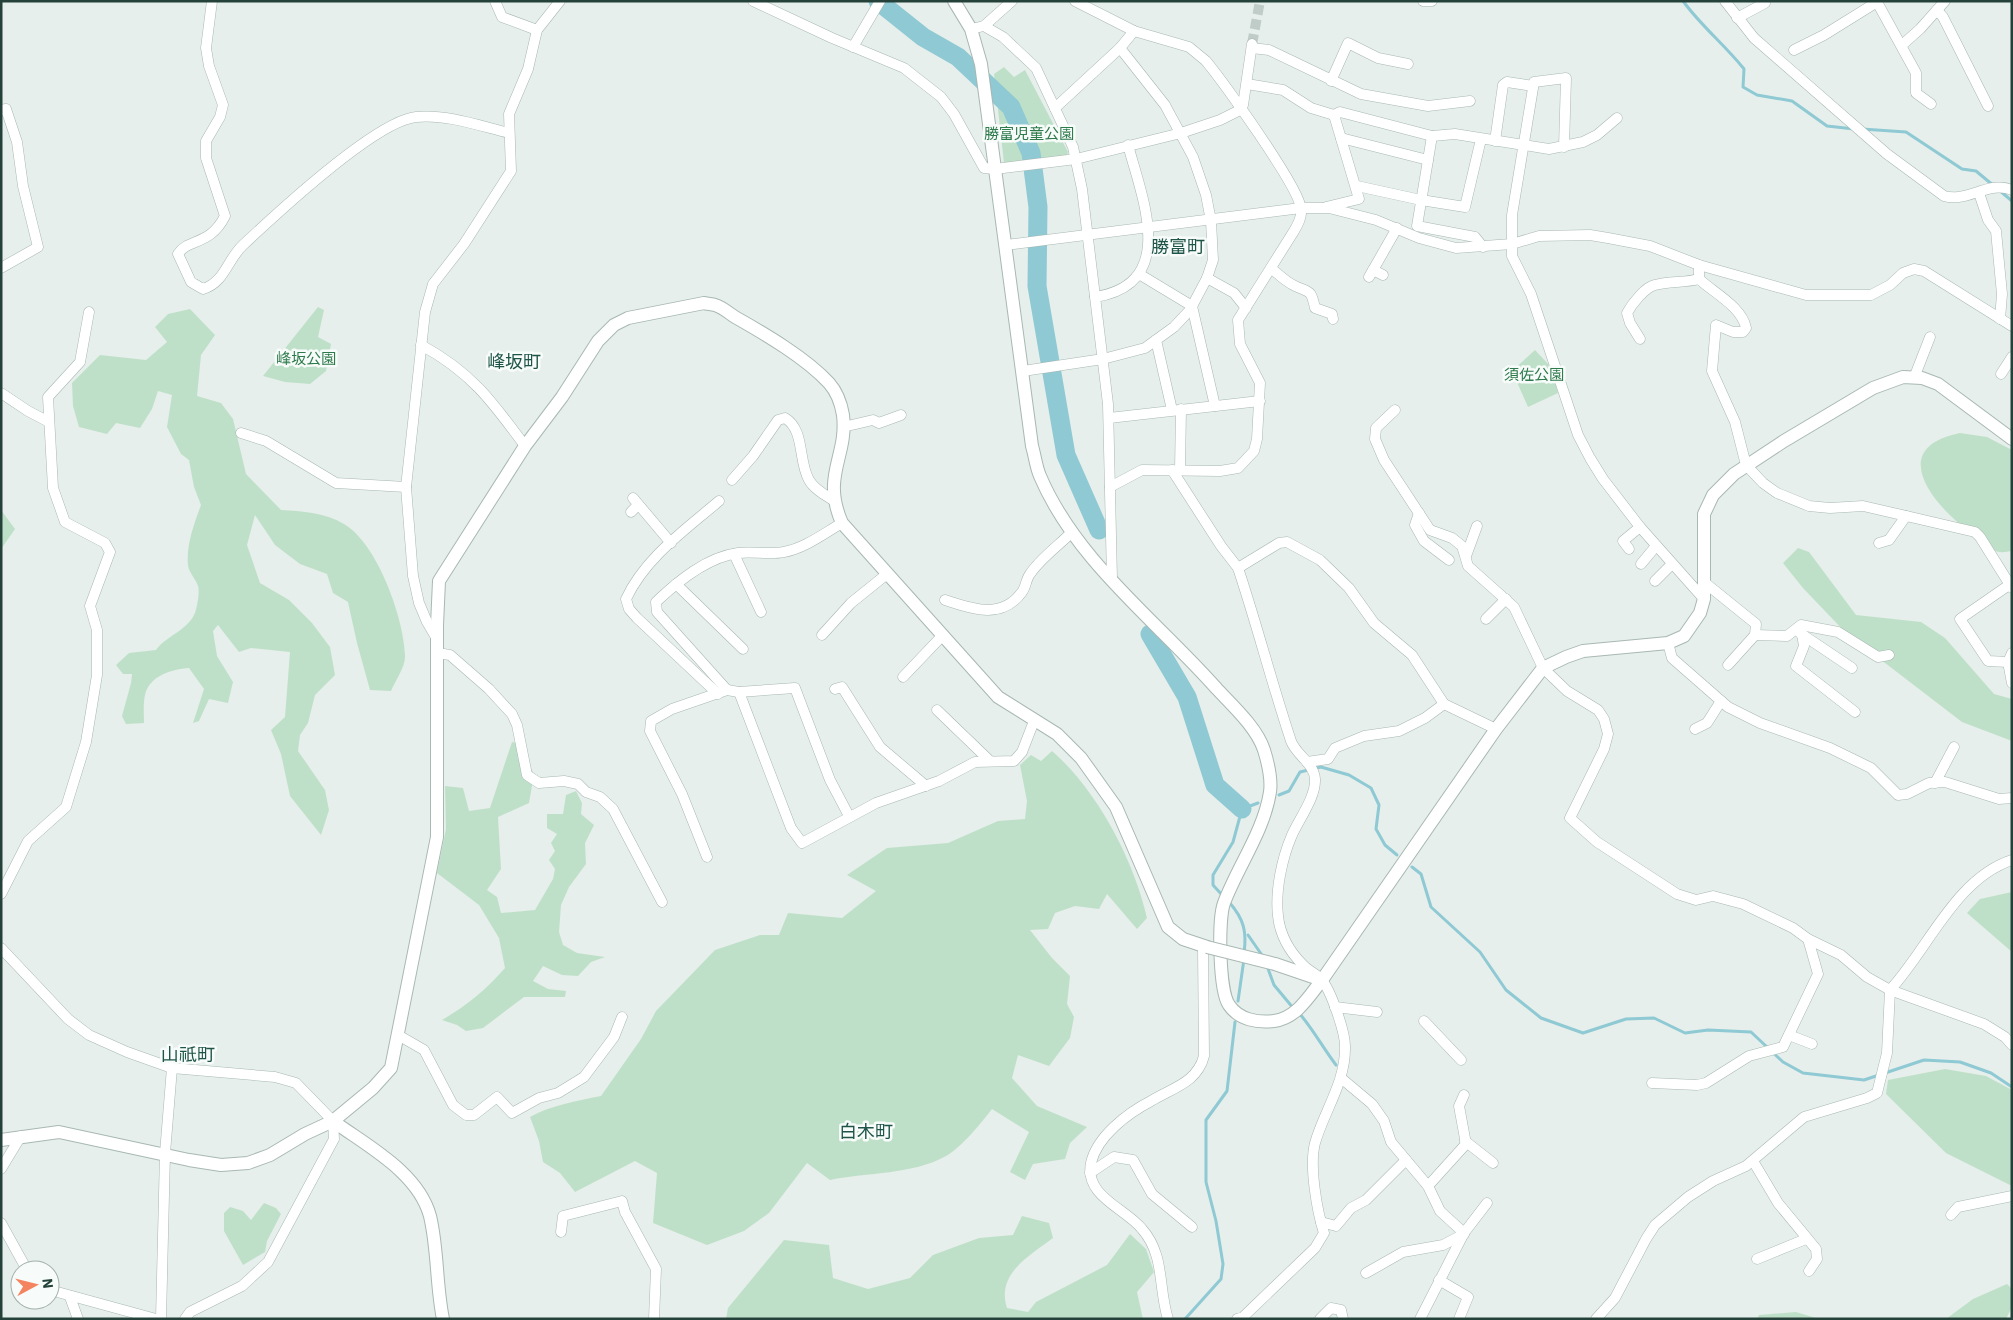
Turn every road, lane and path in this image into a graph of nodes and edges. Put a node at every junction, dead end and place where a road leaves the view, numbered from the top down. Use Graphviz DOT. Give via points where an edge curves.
graph roads {
  1 [pos="212,1"];
  2 [pos="495,1"];
  3 [pos="560,1"];
  4 [pos="753,1"];
  5 [pos="954,1"];
  6 [pos="1012,1"];
  7 [pos="1075,1"];
  8 [pos="1423,1"];
  9 [pos="1432,1"];
  10 [pos="1726,1"];
  11 [pos="1945,1"];
  12 [pos="1765,3"];
  13 [pos="878,5"];
  14 [pos="773,6"];
  15 [pos="1937,10"];
  16 [pos="1737,18"];
  17 [pos="978,28"];
  18 [pos="537,30"];
  19 [pos="1134,31"];
  20 [pos="1902,45"];
  21 [pos="853,47"];
  22 [pos="1120,48"];
  23 [pos="1794,50"];
  24 [pos="1408,64"];
  25 [pos="1331,81"];
  26 [pos="1247,84"];
  27 [pos="1533,86"];
  28 [pos="1470,101"];
  29 [pos="1931,104"];
  30 [pos="1988,106"];
  31 [pos="1055,108"];
  32 [pos="1,110"];
  33 [pos="1240,110"];
  34 [pos="1334,115"];
  35 [pos="1617,118"];
  36 [pos="510,133"];
  37 [pos="1182,133"];
  38 [pos="1432,136"];
  39 [pos="1342,138"];
  40 [pos="1481,139"];
  41 [pos="1495,141"];
  42 [pos="1128,145"];
  43 [pos="1523,146"];
  44 [pos="1564,147"];
  45 [pos="1076,159"];
  46 [pos="1428,160"];
  47 [pos="996,169"];
  48 [pos="1356,186"];
  49 [pos="2012,190"];
  50 [pos="1979,193"];
  51 [pos="1421,200"];
  52 [pos="1301,208"];
  53 [pos="1323,208"];
  54 [pos="1211,220"];
  55 [pos="1150,228"];
  56 [pos="1397,228"];
  57 [pos="1088,237"];
  58 [pos="1512,244"];
  59 [pos="1006,245"];
  60 [pos="1484,247"];
  61 [pos="1700,265"];
  62 [pos="1,268"];
  63 [pos="1271,268"];
  64 [pos="1139,274"];
  65 [pos="1383,275"];
  66 [pos="1207,278"];
  67 [pos="1699,279"];
  68 [pos="1095,297"];
  69 [pos="1192,306"];
  70 [pos="1246,308"];
  71 [pos="89,312"];
  72 [pos="1333,319"];
  73 [pos="2000,319"];
  74 [pos="2012,326"];
  75 [pos="1930,337"];
  76 [pos="1640,338"];
  77 [pos="1156,340"];
  78 [pos="421,345"];
  79 [pos="2012,357"];
  80 [pos="1103,359"];
  81 [pos="1023,371"];
  82 [pos="2001,374"];
  83 [pos="1914,378"];
  84 [pos="1,393"];
  85 [pos="1260,401"];
  86 [pos="1215,406"];
  87 [pos="1176,409"];
  88 [pos="1395,410"];
  89 [pos="901,415"];
  90 [pos="1109,418"];
  91 [pos="49,422"];
  92 [pos="843,427"];
  93 [pos="241,433"];
  94 [pos="2012,439"];
  95 [pos="525,446"];
  96 [pos="1746,465"];
  97 [pos="1176,470"];
  98 [pos="732,480"];
  99 [pos="406,487"];
  100 [pos="1110,487"];
  101 [pos="833,500"];
  102 [pos="719,501"];
  103 [pos="634,505"];
  104 [pos="1419,513"];
  105 [pos="1906,516"];
  106 [pos="842,523"];
  107 [pos="1477,526"];
  108 [pos="1640,527"];
  109 [pos="1071,533"];
  110 [pos="671,543"];
  111 [pos="1879,543"];
  112 [pos="1656,546"];
  113 [pos="1629,549"];
  114 [pos="734,554"];
  115 [pos="1466,557"];
  116 [pos="1449,560"];
  117 [pos="1641,564"];
  118 [pos="1672,564"];
  119 [pos="1238,568"];
  120 [pos="887,574"];
  121 [pos="1112,579"];
  122 [pos="1655,581"];
  123 [pos="1704,582"];
  124 [pos="676,584"];
  125 [pos="2010,586"];
  126 [pos="1506,599"];
  127 [pos="1704,599"];
  128 [pos="945,600"];
  129 [pos="761,612"];
  130 [pos="1486,619"];
  131 [pos="1798,632"];
  132 [pos="822,635"];
  133 [pos="1755,635"];
  134 [pos="942,636"];
  135 [pos="437,639"];
  136 [pos="1668,643"];
  137 [pos="743,649"];
  138 [pos="437,653"];
  139 [pos="1888,655"];
  140 [pos="2010,658"];
  141 [pos="1728,665"];
  142 [pos="1543,668"];
  143 [pos="1852,668"];
  144 [pos="903,678"];
  145 [pos="2012,683"];
  146 [pos="834,689"];
  147 [pos="723,692"];
  148 [pos="739,692"];
  149 [pos="1721,701"];
  150 [pos="1444,704"];
  151 [pos="937,710"];
  152 [pos="1855,712"];
  153 [pos="1034,721"];
  154 [pos="1496,729"];
  155 [pos="1695,729"];
  156 [pos="1954,747"];
  157 [pos="990,761"];
  158 [pos="1309,765"];
  159 [pos="1935,783"];
  160 [pos="926,786"];
  161 [pos="2012,798"];
  162 [pos="849,816"];
  163 [pos="706,857"];
  164 [pos="2012,860"];
  165 [pos="1,894"];
  166 [pos="662,902"];
  167 [pos="1808,939"];
  168 [pos="1205,947"];
  169 [pos="1,948"];
  170 [pos="1322,980"];
  171 [pos="1890,990"];
  172 [pos="1335,1007"];
  173 [pos="1377,1012"];
  174 [pos="622,1017"];
  175 [pos="1424,1021"];
  176 [pos="398,1035"];
  177 [pos="1790,1035"];
  178 [pos="1812,1044"];
  179 [pos="2012,1045"];
  180 [pos="1461,1060"];
  181 [pos="172,1068"];
  182 [pos="1341,1078"];
  183 [pos="1652,1083"];
  184 [pos="1464,1094"];
  185 [pos="333,1121"];
  186 [pos="21,1136"];
  187 [pos="1,1140"];
  188 [pos="1466,1141"];
  189 [pos="165,1153"];
  190 [pos="1406,1160"];
  191 [pos="1753,1161"];
  192 [pos="1493,1163"];
  193 [pos="1,1169"];
  194 [pos="1090,1173"];
  195 [pos="1428,1186"];
  196 [pos="2012,1196"];
  197 [pos="1487,1203"];
  198 [pos="1951,1215"];
  199 [pos="1,1222"];
  200 [pos="1321,1222"];
  201 [pos="1192,1227"];
  202 [pos="561,1232"];
  203 [pos="1464,1234"];
  204 [pos="1806,1239"];
  205 [pos="21,1260"];
  206 [pos="1757,1260"];
  207 [pos="1809,1271"];
  208 [pos="1366,1273"];
  209 [pos="1439,1280"];
  210 [pos="60,1294"];
  211 [pos="70,1297"];
  212 [pos="78,1319"];
  213 [pos="156,1319"];
  214 [pos="161,1319"];
  215 [pos="186,1319"];
  216 [pos="443,1319"];
  217 [pos="654,1319"];
  218 [pos="1168,1319"];
  219 [pos="1237,1319"];
  220 [pos="1320,1319"];
  221 [pos="1343,1319"];
  222 [pos="1420,1319"];
  223 [pos="1459,1319"];
  224 [pos="1596,1319"];
  1 -- 36 [label="street" via="206,48 223,105 206,141 206,158 225,216 213,235 181,249 178,254 191,282 203,289 221,278 237,250 304,190 350,152 397,122 415,117 440,117"];
  2 -- 18 [label="street" via="502,17"];
  3 -- 18 [label="street"];
  4 -- 14 [label="street"];
  5 -- 17 [label="street"];
  6 -- 17 [label="street"];
  7 -- 19 [label="street"];
  8 -- 9 [label="street"];
  10 -- 16 [label="street"];
  11 -- 15 [label="street"];
  12 -- 16 [label="street"];
  13 -- 21 [label="street"];
  14 -- 21 [label="street"];
  15 -- 20 [label="street"];
  15 -- 30 [label="street"];
  16 -- 50 [label="street" via="1754,38 1867,136 1944,196 1952,198"];
  17 -- 31 [label="street" via="1003,37 1036,68"];
  17 -- 47 [label="street"];
  18 -- 36 [label="street" via="528,69 510,114"];
  19 -- 22 [label="street"];
  19 -- 33 [label="street" via="1189,48 1206,61"];
  20 -- 23 [label="street" via="1877,2"];
  20 -- 29 [label="street" via="1916,73 1916,93"];
  21 -- 47 [label="street" via="904,68 925,83 954,114 984,168"];
  22 -- 31 [label="street"];
  22 -- 37 [label="street"];
  24 -- 25 [label="street" via="1378,58 1348,43"];
  25 -- 26 [label="street" via="1269,50 1252,46"];
  25 -- 28 [label="street" via="1361,94 1428,106"];
  26 -- 33 [label="street"];
  26 -- 34 [label="street" via="1283,90 1311,108"];
  27 -- 41 [label="street" via="1506,82"];
  27 -- 43 [label="street"];
  27 -- 44 [label="street" via="1534,82 1566,78"];
  31 -- 45 [label="street"];
  32 -- 62 [label="street" via="6,109 17,142 22,186 38,247"];
  33 -- 37 [label="street"];
  33 -- 52 [label="street" via="1289,180"];
  34 -- 38 [label="street" via="1340,112"];
  34 -- 39 [label="street"];
  35 -- 44 [label="street" via="1596,135"];
  36 -- 78 [label="street" via="511,171 434,284 425,312"];
  37 -- 42 [label="street"];
  37 -- 54 [label="street" via="1206,196"];
  38 -- 40 [label="street" via="1455,134"];
  38 -- 46 [label="street"];
  39 -- 46 [label="street"];
  39 -- 48 [label="street"];
  40 -- 41 [label="street"];
  40 -- 51 [label="street" via="1465,207"];
  41 -- 43 [label="street"];
  42 -- 45 [label="street"];
  42 -- 55 [label="street"];
  43 -- 44 [label="street" via="1549,150"];
  43 -- 58 [label="street" via="1512,215"];
  45 -- 47 [label="street"];
  45 -- 57 [label="street"];
  46 -- 51 [label="street"];
  47 -- 59 [label="street"];
  48 -- 51 [label="street"];
  48 -- 53 [label="street" via="1359,199"];
  49 -- 50 [label="street" via="1998,187"];
  50 -- 73 [label="street" via="1988,220 1996,231 2002,294"];
  51 -- 60 [label="street" via="1416,226 1475,237"];
  52 -- 53 [label="street"];
  52 -- 54 [label="street"];
  52 -- 63 [label="street" via="1301,218"];
  53 -- 56 [label="street"];
  54 -- 55 [label="street"];
  54 -- 66 [label="street" via="1213,260"];
  55 -- 57 [label="street"];
  55 -- 64 [label="street" via="1147,258"];
  56 -- 60 [label="street" via="1456,248"];
  56 -- 65 [label="street" via="1371,274"];
  57 -- 59 [label="street"];
  57 -- 68 [label="street"];
  58 -- 60 [label="street"];
  58 -- 61 [label="street" via="1539,236 1590,235 1650,246"];
  58 -- 108 [label="street" via="1512,256 1532,294 1578,435 1603,479"];
  59 -- 81 [label="street"];
  61 -- 67 [label="street"];
  61 -- 73 [label="street" via="1806,295 1824,297 1871,295 1914,269 1924,271"];
  63 -- 70 [label="street"];
  63 -- 72 [label="street" via="1294,286 1306,289 1312,295 1315,308 1332,314"];
  64 -- 68 [label="street" via="1118,291"];
  64 -- 69 [label="street"];
  66 -- 69 [label="street"];
  66 -- 70 [label="street" via="1234,293"];
  67 -- 76 [label="street" via="1654,285 1632,304 1627,312"];
  67 -- 96 [label="street" via="1745,320 1746,328 1738,333 1716,325 1712,371 1735,422"];
  68 -- 80 [label="street"];
  69 -- 77 [label="street" via="1174,327"];
  69 -- 86 [label="street"];
  70 -- 85 [label="street" via="1238,320 1238,333 1240,344 1260,382"];
  71 -- 91 [label="street" via="80,362 48,397"];
  73 -- 74 [label="street"];
  75 -- 83 [label="street"];
  77 -- 80 [label="street" via="1145,348"];
  77 -- 87 [label="street"];
  78 -- 95 [label="street" via="466,374 486,394"];
  78 -- 99 [label="street"];
  79 -- 82 [label="street"];
  80 -- 81 [label="street"];
  80 -- 90 [label="street"];
  81 -- 109 [label="street" via="1039,476"];
  83 -- 94 [label="street" via="1938,384"];
  83 -- 96 [label="street" via="1903,377 1873,388"];
  84 -- 91 [label="street"];
  85 -- 86 [label="street"];
  85 -- 97 [label="street" via="1257,438 1254,451 1246,462 1229,470"];
  86 -- 87 [label="street"];
  87 -- 90 [label="street"];
  87 -- 97 [label="street"];
  88 -- 104 [label="street" via="1376,428 1375,439 1384,460"];
  89 -- 92 [label="street" via="879,423 873,420"];
  90 -- 100 [label="street"];
  91 -- 165 [label="street" via="52,488 65,522 105,543 110,552 90,606 98,630 97,675 86,742 66,807 28,841"];
  92 -- 95 [label="street" via="840,399 829,384 746,323 715,305 704,303 628,318 614,325 598,341"];
  92 -- 101 [label="street" via="834,473"];
  93 -- 99 [label="street" via="266,441 336,483"];
  95 -- 135 [label="street" via="439,581"];
  96 -- 105 [label="street" via="1777,493 1808,506 1863,506"];
  96 -- 123 [label="street" via="1712,495 1704,514"];
  97 -- 100 [label="street" via="1142,470"];
  97 -- 119 [label="street" via="1221,546"];
  98 -- 101 [label="street" via="778,420 785,418 793,422 797,431 804,469 810,482"];
  99 -- 135 [label="street" via="413,576 419,603"];
  100 -- 121 [label="street"];
  101 -- 106 [label="street"];
  102 -- 110 [label="street"];
  103 -- 110 [label="street"];
  104 -- 115 [label="street" via="1430,530 1452,538 1462,546"];
  104 -- 116 [label="street" via="1415,525 1424,541"];
  105 -- 111 [label="street" via="1889,540"];
  105 -- 125 [label="street" via="1975,532"];
  106 -- 114 [label="street" via="801,547 782,553"];
  106 -- 120 [label="street"];
  107 -- 115 [label="street"];
  108 -- 112 [label="street"];
  108 -- 113 [label="street" via="1624,541"];
  109 -- 121 [label="street"];
  109 -- 128 [label="street" via="1030,575 1024,590 1015,600 997,610 983,611"];
  110 -- 147 [label="street" via="634,581 626,599 629,609"];
  112 -- 117 [label="street"];
  112 -- 118 [label="street"];
  114 -- 124 [label="street" via="715,560"];
  114 -- 129 [label="street"];
  115 -- 126 [label="street" via="1468,566"];
  118 -- 122 [label="street"];
  118 -- 127 [label="street"];
  119 -- 150 [label="street" via="1279,543 1287,542 1320,560 1350,588 1374,623 1412,655"];
  119 -- 158 [label="street" via="1292,744"];
  120 -- 132 [label="street" via="851,603"];
  120 -- 134 [label="street"];
  121 -- 170 [label="street" via="1127,599 1197,667 1242,717 1263,748 1270,773 1264,817 1226,898 1219,927 1223,985 1228,1005 1244,1018 1261,1023 1279,1020 1297,1010"];
  123 -- 127 [label="street"];
  123 -- 133 [label="street" via="1756,624"];
  124 -- 137 [label="street"];
  124 -- 147 [label="street" via="656,602 657,612"];
  125 -- 140 [label="street" via="1960,619 1988,661"];
  126 -- 130 [label="street"];
  126 -- 142 [label="street" via="1514,607"];
  127 -- 136 [label="street" via="1700,612 1684,636"];
  131 -- 133 [label="street" via="1787,636"];
  131 -- 139 [label="street" via="1801,625 1838,632 1878,657"];
  131 -- 143 [label="street"];
  131 -- 152 [label="street" via="1804,646 1796,666"];
  133 -- 141 [label="street"];
  134 -- 144 [label="street"];
  134 -- 153 [label="street" via="998,698"];
  135 -- 138 [label="street"];
  136 -- 142 [label="street" via="1584,651"];
  136 -- 149 [label="street" via="1672,658"];
  138 -- 166 [label="street" via="450,655 512,714 527,775 539,783 564,781 578,784 586,792 600,797 613,810"];
  138 -- 176 [label="street" via="437,836"];
  140 -- 145 [label="street"];
  142 -- 154 [label="street"];
  142 -- 167 [label="street" via="1567,691 1598,710 1608,734 1600,762 1570,818 1598,842 1677,894 1696,900 1713,896 1743,904 1793,928"];
  146 -- 160 [label="street" via="842,687 880,748"];
  147 -- 148 [label="street"];
  147 -- 163 [label="street" via="660,714 651,721 650,731 682,794"];
  148 -- 162 [label="street" via="795,688 830,780"];
  148 -- 162 [label="street" via="791,828 802,843"];
  149 -- 155 [label="street" via="1706,722"];
  149 -- 159 [label="street" via="1740,715 1830,748 1872,768 1898,795"];
  150 -- 154 [label="street"];
  150 -- 158 [label="street" via="1399,731 1364,736 1335,748 1328,759"];
  151 -- 157 [label="street"];
  153 -- 157 [label="street" via="1019,757 1014,761"];
  153 -- 168 [label="street" via="1057,734 1081,758 1116,807 1168,927 1183,939"];
  154 -- 170 [label="street"];
  156 -- 159 [label="street"];
  157 -- 160 [label="street" via="975,762"];
  158 -- 170 [label="street" via="1315,780 1291,836 1278,893 1278,917 1284,940 1304,966"];
  159 -- 161 [label="street" via="1945,782 1999,798"];
  160 -- 162 [label="street"];
  164 -- 171 [label="street" via="1994,866 1980,876 1936,926"];
  167 -- 171 [label="street" via="1841,955 1867,977"];
  167 -- 177 [label="street" via="1818,974"];
  168 -- 170 [label="street, bridge" via="1275,964"];
  168 -- 194 [label="street" via="1202,1066 1182,1085 1152,1100 1121,1122 1098,1149"];
  169 -- 181 [label="street" via="68,1019 88,1035"];
  170 -- 172 [label="street"];
  171 -- 179 [label="street" via="1984,1024"];
  171 -- 191 [label="street" via="1887,1053 1876,1093 1804,1117"];
  172 -- 173 [label="street"];
  172 -- 182 [label="street" via="1345,1046"];
  174 -- 176 [label="street" via="614,1038 584,1077 558,1093 539,1098 512,1113 497,1097 474,1115 466,1115 449,1098 424,1050"];
  175 -- 180 [label="street"];
  176 -- 185 [label="street" via="390,1068 373,1088"];
  177 -- 178 [label="street"];
  177 -- 183 [label="street" via="1783,1047 1749,1056 1706,1083"];
  181 -- 185 [label="street" via="275,1077 296,1083"];
  181 -- 189 [label="street"];
  182 -- 190 [label="street" via="1372,1104 1384,1121 1391,1142"];
  182 -- 200 [label="street" via="1314,1145 1314,1179"];
  184 -- 188 [label="street" via="1459,1106"];
  185 -- 189 [label="street" via="270,1155 248,1163 221,1165"];
  185 -- 215 [label="street" via="334,1139 268,1262 242,1286 190,1312"];
  185 -- 216 [label="street" via="416,1186 430,1217"];
  186 -- 187 [label="street"];
  186 -- 189 [label="street" via="59,1132"];
  186 -- 193 [label="street"];
  188 -- 192 [label="street"];
  188 -- 195 [label="street"];
  189 -- 214 [label="street"];
  190 -- 195 [label="street"];
  190 -- 200 [label="street" via="1366,1200 1351,1208 1336,1226"];
  191 -- 204 [label="street" via="1778,1203"];
  191 -- 224 [label="street" via="1688,1197 1655,1225 1615,1298"];
  194 -- 201 [label="street" via="1114,1157 1133,1160 1152,1194"];
  194 -- 218 [label="street" via="1091,1181 1101,1195 1141,1227 1157,1251"];
  195 -- 203 [label="street" via="1440,1211"];
  196 -- 198 [label="street" via="1958,1207"];
  197 -- 203 [label="street"];
  199 -- 205 [label="street"];
  200 -- 219 [label="street" via="1324,1233 1315,1248 1243,1317"];
  202 -- 217 [label="street" via="563,1216 622,1201 656,1269"];
  203 -- 208 [label="street" via="1443,1245 1403,1252"];
  203 -- 209 [label="street"];
  204 -- 206 [label="street"];
  204 -- 207 [label="street" via="1816,1249 1817,1258"];
  209 -- 222 [label="street"];
  209 -- 223 [label="street" via="1468,1297"];
  210 -- 211 [label="street"];
  211 -- 212 [label="street"];
  211 -- 213 [label="street"];
  220 -- 221 [label="street" via="1332,1308 1340,1310"];
}
